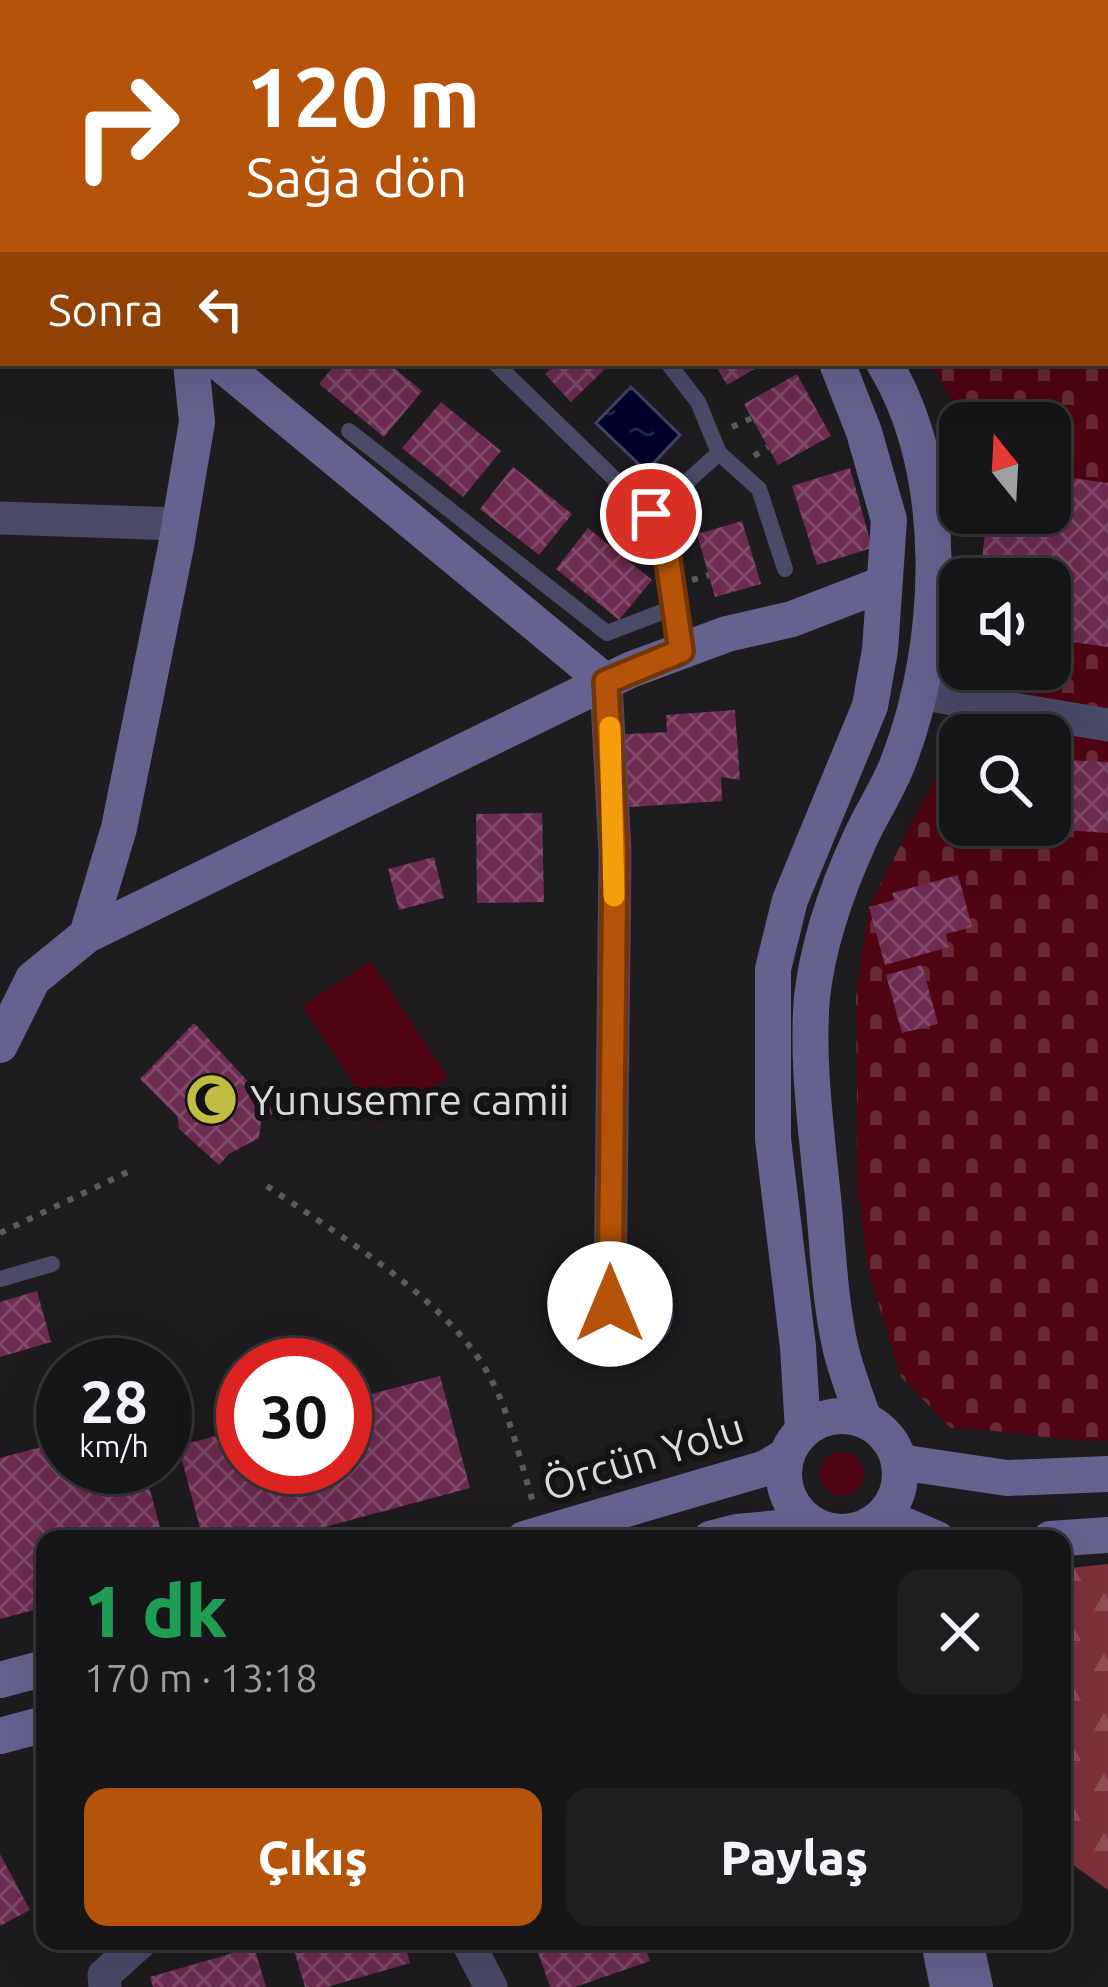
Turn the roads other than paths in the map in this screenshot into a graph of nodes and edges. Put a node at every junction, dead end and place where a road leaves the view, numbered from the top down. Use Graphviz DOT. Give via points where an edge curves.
graph roads {
  1 [pos="191,366"];
  2 [pos="224,366"];
  3 [pos="498,366"];
  4 [pos="670,366"];
  5 [pos="838,366"];
  6 [pos="886,366"];
  7 [pos="349,431"];
  8 [pos="719,453"];
  9 [pos="651,514"];
  10 [pos="0,518"];
  11 [pos="179,524"];
  12 [pos="785,568"];
  13 [pos="884,584"];
  14 [pos="675,608"];
  15 [pos="681,651"];
  16 [pos="606,682"];
  17 [pos="918,694"];
  18 [pos="1108,725"];
  19 [pos="87,935"];
  20 [pos="16,973"];
  21 [pos="0,1045"];
  22 [pos="52,1264"];
  23 [pos="0,1279"];
  24 [pos="610,1304"];
  25 [pos="864,1420"];
  26 [pos="795,1443"];
  27 [pos="899,1462"];
  28 [pos="1108,1474"];
  29 [pos="557,1530"];
  30 [pos="850,1530"];
  31 [pos="1108,1534"];
  32 [pos="1071,1537"];
  33 [pos="36,1670"];
  34 [pos="0,1680"];
  35 [pos="36,1726"];
  36 [pos="0,1736"];
  37 [pos="132,1950"];
  38 [pos="472,1950"];
  39 [pos="940,1950"];
  40 [pos="967,1950"];
  41 [pos="105,1987"];
  42 [pos="491,1987"];
  43 [pos="948,1987"];
  44 [pos="975,1987"];
  1 -- 11 [label="main road" via="196,422"];
  2 -- 16 [label="main road"];
  3 -- 9 [label="lane"];
  4 -- 8 [label="lane" via="698,402"];
  5 -- 13 [label="main road" via="889,520"];
  6 -- 17 [label="main road" via="933,509 935,566"];
  7 -- 14 [label="lane" via="607,633"];
  8 -- 9 [label="lane"];
  8 -- 12 [label="lane" via="759,489"];
  9 -- 14 [label="lane" via="663,526"];
  10 -- 11 [label="street"];
  11 -- 19 [label="main road" via="119,828"];
  13 -- 15 [label="main road"];
  13 -- 26 [label="main road" via="870,706 790,900 773,969 773,1139 798,1347"];
  14 -- 15 [label="lane"];
  15 -- 16 [label="main road"];
  16 -- 19 [label="main road"];
  16 -- 24 [label="street" via="615,853"];
  17 -- 18 [label="street"];
  17 -- 25 [label="main road" via="899,759 836,900 812,999 829,1264 842,1351"];
  19 -- 20 [label="main road"];
  20 -- 21 [label="main road"];
  22 -- 23 [label="lane"];
  25 -- 26 [label="main road" via="825,1418"];
  25 -- 27 [label="main road"];
  26 -- 29 [label="main road, Örcün Yolu" via="766,1468"];
  26 -- 30 [label="main road" via="783,1477 797,1513"];
  27 -- 28 [label="main road" via="1007,1478"];
  27 -- 30 [label="main road" via="900,1482"];
  31 -- 32 [label="main road"];
  33 -- 34 [label="main road"];
  35 -- 36 [label="main road"];
  37 -- 41 [label="street" via="104,1975"];
  38 -- 42 [label="street"];
  39 -- 43 [label="main road"];
  40 -- 44 [label="main road"];
}
